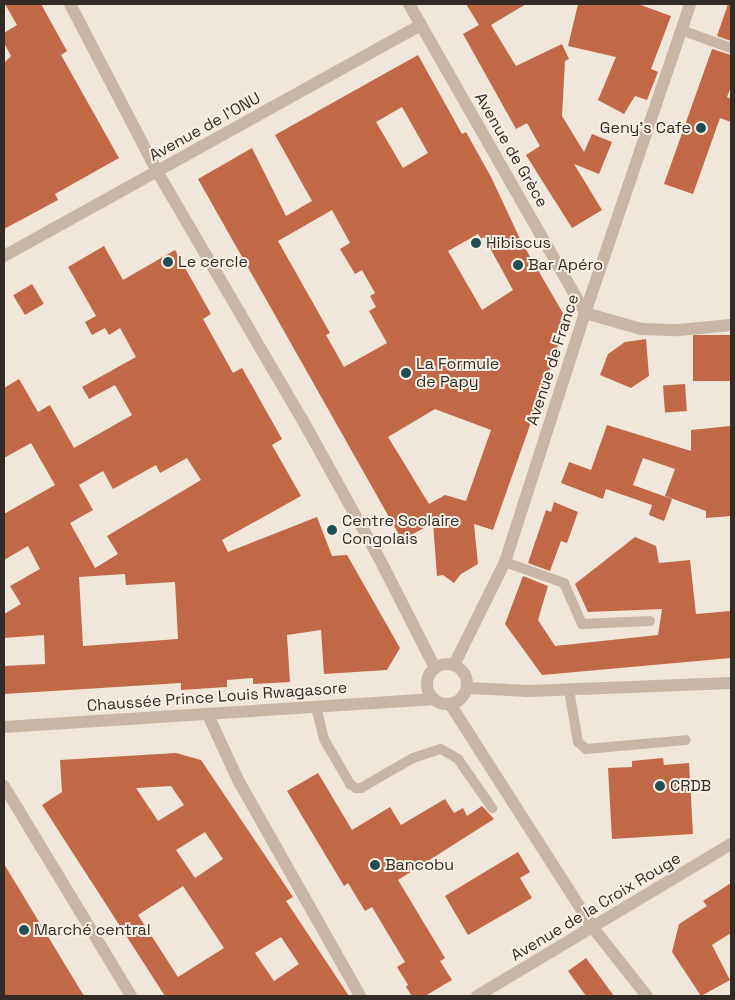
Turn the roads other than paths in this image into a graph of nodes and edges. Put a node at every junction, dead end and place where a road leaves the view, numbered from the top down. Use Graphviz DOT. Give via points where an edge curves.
graph roads {
  1 [pos="70,4"];
  2 [pos="409,4"];
  3 [pos="690,4"];
  4 [pos="421,26"];
  5 [pos="681,30"];
  6 [pos="731,48"];
  7 [pos="158,172"];
  8 [pos="4,256"];
  9 [pos="585,313"];
  10 [pos="731,325"];
  11 [pos="505,562"];
  12 [pos="650,621"];
  13 [pos="454,665"];
  14 [pos="435,668"];
  15 [pos="731,683"];
  16 [pos="467,688"];
  17 [pos="569,690"];
  18 [pos="432,699"];
  19 [pos="450,704"];
  20 [pos="316,707"];
  21 [pos="208,715"];
  22 [pos="4,727"];
  23 [pos="686,740"];
  24 [pos="4,786"];
  25 [pos="492,808"];
  26 [pos="731,844"];
  27 [pos="594,929"];
  28 [pos="131,996"];
  29 [pos="360,996"];
  30 [pos="477,996"];
  31 [pos="646,996"];
  1 -- 7 [label="street"];
  2 -- 4 [label="street, Avenue de Grèce"];
  3 -- 5 [label="street, Avenue de France"];
  4 -- 7 [label="street, Avenue de l'ONU"];
  4 -- 9 [label="street, Avenue de Grèce"];
  5 -- 6 [label="lane"];
  5 -- 9 [label="street, Avenue de France"];
  7 -- 8 [label="street, Avenue de l'ONU"];
  7 -- 14 [label="street" via="302,419"];
  9 -- 10 [label="street" via="641,329 679,330"];
  9 -- 11 [label="street, Avenue de France"];
  11 -- 12 [label="lane" via="564,583 582,624"];
  11 -- 13 [label="street, Avenue de France"];
  13 -- 14 [label="street"];
  13 -- 16 [label="street" via="464,673"];
  14 -- 18 [label="street" via="427,679"];
  15 -- 17 [label="street"];
  16 -- 17 [label="street"];
  16 -- 19 [label="street" via="463,697"];
  17 -- 23 [label="lane" via="578,742 586,749"];
  18 -- 19 [label="street"];
  18 -- 20 [label="street, Chaussée Prince Louis Rwagasore"];
  19 -- 27 [label="street"];
  20 -- 21 [label="street, Chaussée Prince Louis Rwagasore"];
  20 -- 25 [label="lane" via="324,739 350,784 356,788 413,758 440,749 458,759"];
  21 -- 22 [label="street, Chaussée Prince Louis Rwagasore"];
  21 -- 29 [label="street" via="238,780"];
  24 -- 28 [label="street"];
  26 -- 27 [label="street, Avenue de la Croix Rouge"];
  27 -- 30 [label="street, Avenue de la Croix Rouge"];
  27 -- 31 [label="street"];
}
